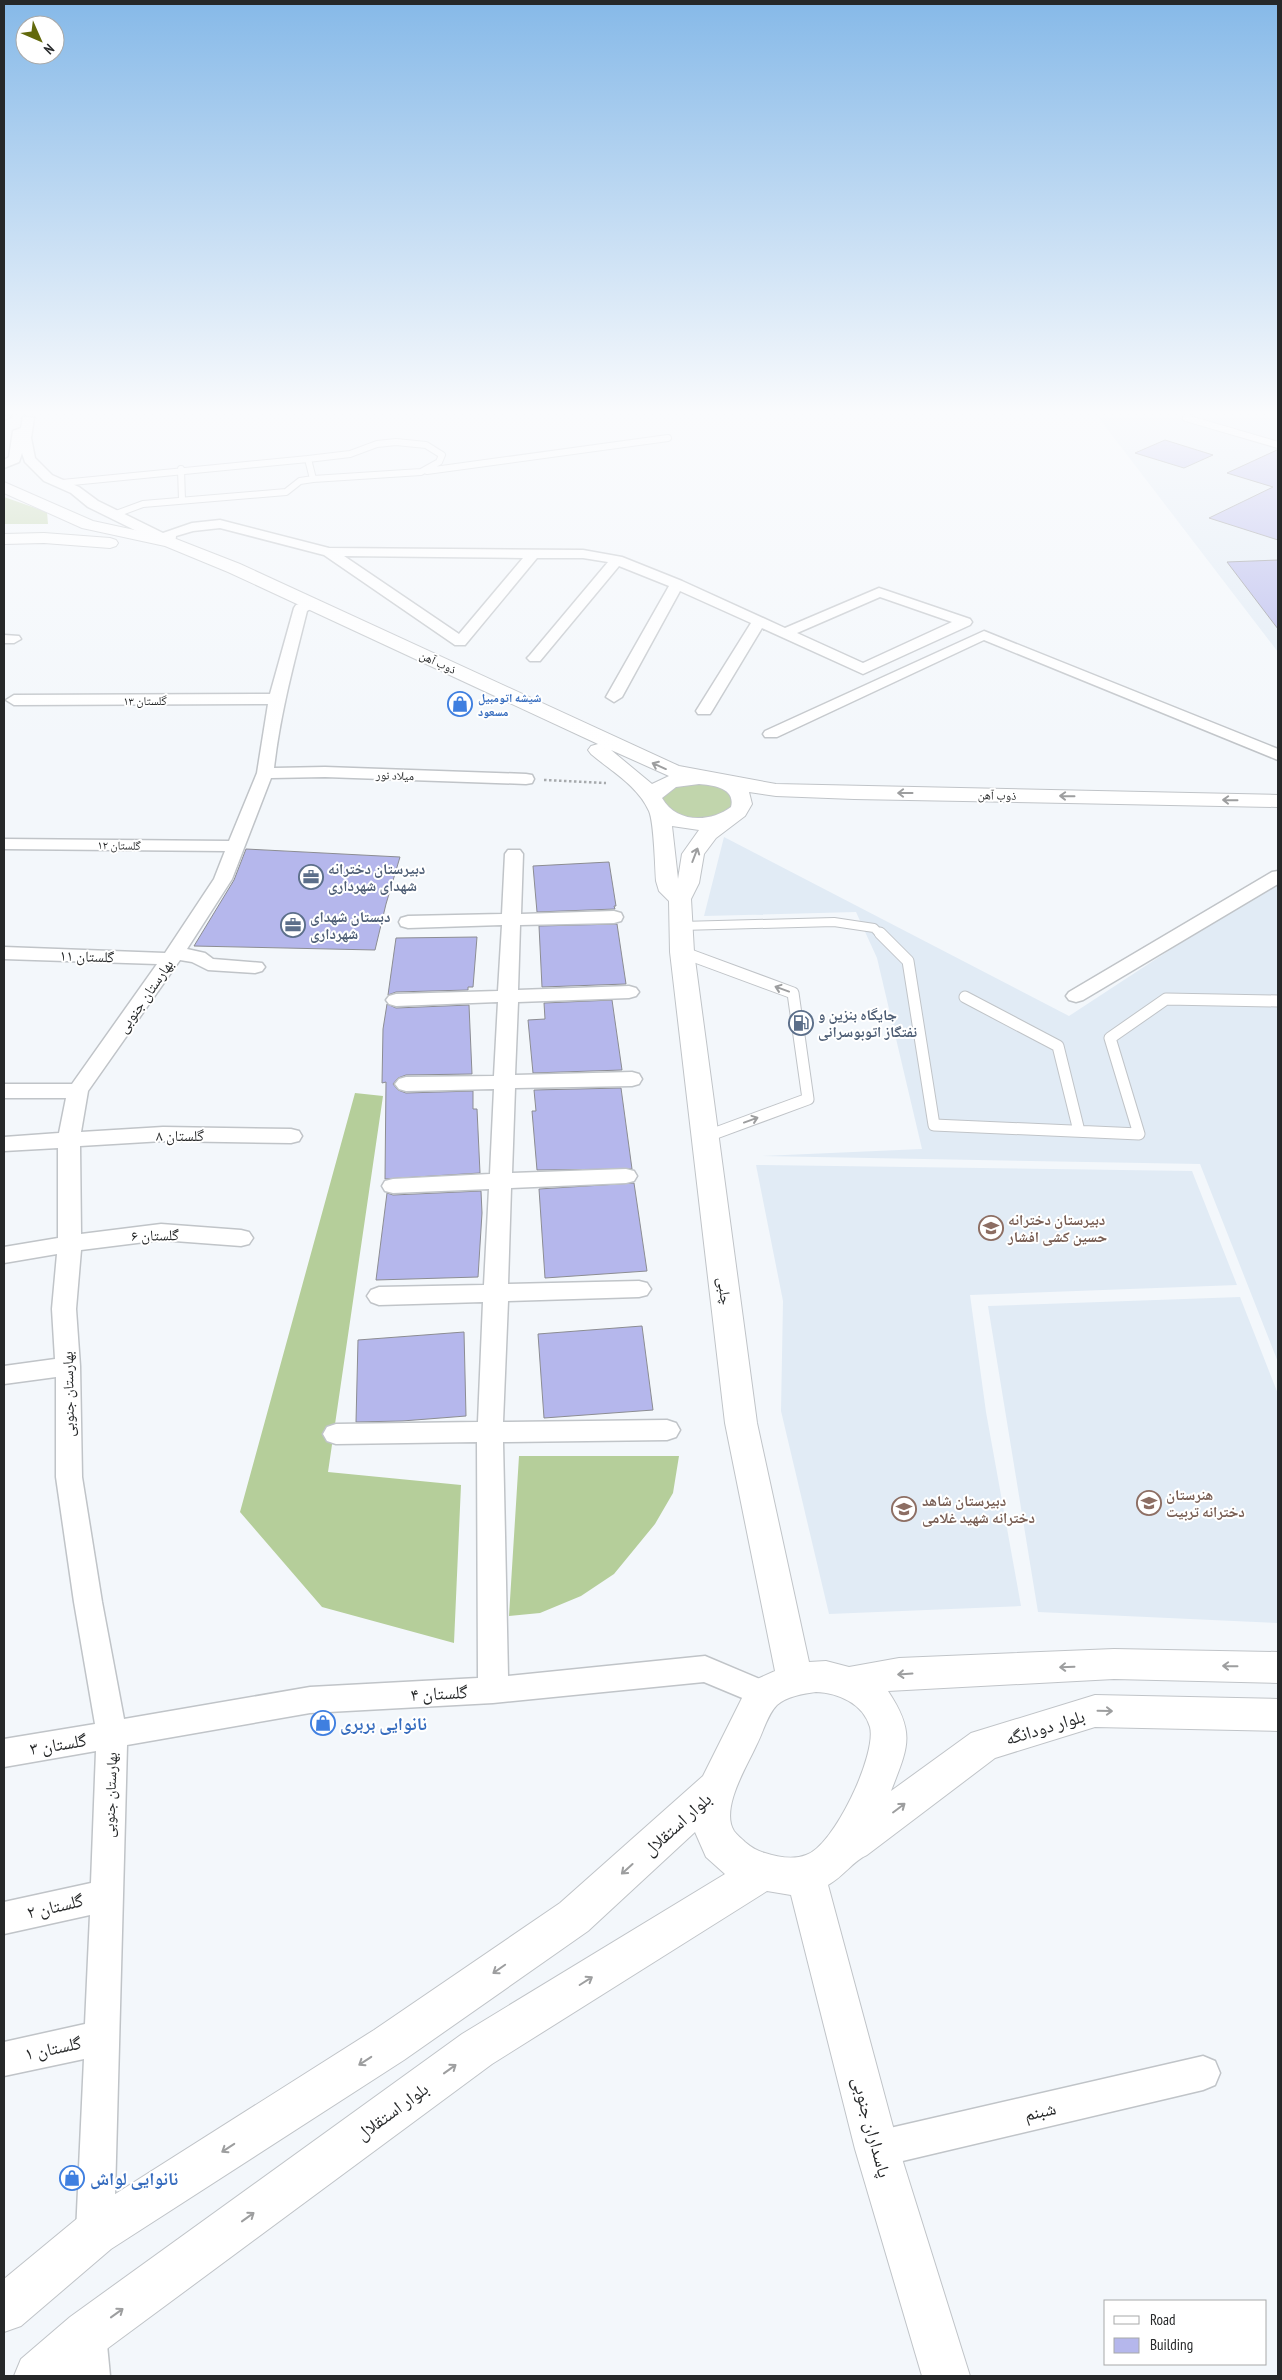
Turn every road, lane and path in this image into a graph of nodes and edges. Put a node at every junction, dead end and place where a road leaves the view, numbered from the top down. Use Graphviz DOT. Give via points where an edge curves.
graph roads {
  1 [pos="73,527"];
  2 [pos="93,527"];
  3 [pos="135,527"];
  4 [pos="192,527"];
  5 [pos="232,527"];
  6 [pos="4,532"];
  7 [pos="4,539"];
  8 [pos="162,545"];
  9 [pos="329,552"];
  10 [pos="533,554"];
  11 [pos="617,560"];
  12 [pos="677,584"];
  13 [pos="306,606"];
  14 [pos="759,621"];
  15 [pos="786,633"];
  16 [pos="535,658"];
  17 [pos="614,697"];
  18 [pos="277,699"];
  19 [pos="14,700"];
  20 [pos="704,711"];
  21 [pos="770,734"];
  22 [pos="1278,755"];
  23 [pos="265,773"];
  24 [pos="526,779"];
  25 [pos="712,779"];
  26 [pos="651,799"];
  27 [pos="1278,801"];
  28 [pos="731,816"];
  29 [pos="4,844"];
  30 [pos="234,846"];
  31 [pos="514,854"];
  32 [pos="1278,876"];
  33 [pos="614,917"];
  34 [pos="511,920"];
  35 [pos="408,922"];
  36 [pos="681,926"];
  37 [pos="4,953"];
  38 [pos="173,956"];
  39 [pos="255,966"];
  40 [pos="629,992"];
  41 [pos="1076,996"];
  42 [pos="508,997"];
  43 [pos="965,997"];
  44 [pos="396,1000"];
  45 [pos="1278,1001"];
  46 [pos="632,1079"];
  47 [pos="505,1083"];
  48 [pos="406,1084"];
  49 [pos="4,1092"];
  50 [pos="78,1092"];
  51 [pos="1079,1131"];
  52 [pos="291,1136"];
  53 [pos="705,1137"];
  54 [pos="68,1140"];
  55 [pos="4,1144"];
  56 [pos="626,1176"];
  57 [pos="501,1180"];
  58 [pos="393,1186"];
  59 [pos="241,1238"];
  60 [pos="70,1244"];
  61 [pos="4,1255"];
  62 [pos="640,1289"];
  63 [pos="496,1293"];
  64 [pos="379,1296"];
  65 [pos="68,1366"];
  66 [pos="4,1375"];
  67 [pos="667,1430"];
  68 [pos="490,1433"];
  69 [pos="336,1434"];
  70 [pos="1278,1667"];
  71 [pos="851,1682"];
  72 [pos="779,1687"];
  73 [pos="493,1690"];
  74 [pos="1278,1715"];
  75 [pos="112,1735"];
  76 [pos="4,1753"];
  77 [pos="715,1790"];
  78 [pos="846,1848"];
  79 [pos="763,1872"];
  80 [pos="806,1876"];
  81 [pos="107,1894"];
  82 [pos="4,1918"];
  83 [pos="102,2038"];
  84 [pos="4,2059"];
  85 [pos="1202,2072"];
  86 [pos="877,2150"];
  87 [pos="95,2233"];
  88 [pos="4,2309"];
  89 [pos="87,2334"];
  90 [pos="38,2376"];
  91 [pos="90,2376"];
  92 [pos="946,2376"];
  1 -- 6 [label="main road" via="54,532"];
  2 -- 8 [label="main road"];
  3 -- 8 [label="street"];
  4 -- 8 [label="street" via="169,534"];
  5 -- 9 [label="street"];
  7 -- 8 [label="main road"];
  8 -- 13 [label="main road, ذوب آهن" via="234,568"];
  9 -- 10 [label="street"];
  9 -- 10 [label="street" via="460,642"];
  10 -- 11 [label="street" via="583,554"];
  11 -- 12 [label="street"];
  11 -- 16 [label="street"];
  12 -- 14 [label="street"];
  12 -- 17 [label="street"];
  13 -- 18 [label="street, بهارستان جنوبی"];
  25 -- 13 [label="main road, ذوب آهن, one-way" via="673,771"];
  13 -- 26 [label="main road, ذوب آهن" via="567,732 598,750"];
  14 -- 15 [label="street"];
  14 -- 20 [label="street"];
  15 -- 15 [label="street" via="879,592 965,622 863,669"];
  18 -- 19 [label="street, گلستان ۱۳"];
  18 -- 23 [label="street, بهارستان جنوبی"];
  21 -- 22 [label="street" via="984,635"];
  23 -- 24 [label="street, میلاد نور"];
  23 -- 30 [label="street, بهارستان جنوبی"];
  24 -- 26 [label="path"];
  25 -- 26 [label="main road" via="669,782 660,787"];
  27 -- 25 [label="main road, ذوب آهن, one-way" via="854,794 776,790"];
  25 -- 28 [label="main road" via="729,784 742,797 742,805"];
  26 -- 28 [label="main road, ذوب آهن" via="675,820 714,822"];
  26 -- 36 [label="main road" via="667,881"];
  36 -- 28 [label="main road, one-way" via="694,853 708,833"];
  29 -- 30 [label="street, گلستان ۱۲"];
  30 -- 38 [label="street, بهارستان جنوبی" via="223,879"];
  31 -- 34 [label="street"];
  32 -- 41 [label="street"];
  33 -- 34 [label="street"];
  34 -- 35 [label="street"];
  34 -- 42 [label="street"];
  36 -- 51 [label="lane" via="834,922 874,928 908,961 934,1125"];
  36 -- 53 [label="main road, چلبی"];
  53 -- 36 [label="lane, one-way" via="808,1099 793,993"];
  37 -- 38 [label="street, گلستان ۱۱"];
  38 -- 39 [label="street" via="198,957 208,964"];
  38 -- 50 [label="street, بهارستان جنوبی"];
  40 -- 42 [label="street"];
  42 -- 44 [label="street"];
  42 -- 47 [label="street"];
  43 -- 51 [label="lane" via="1058,1046"];
  45 -- 51 [label="lane" via="1166,999 1110,1038 1140,1134"];
  46 -- 47 [label="street"];
  47 -- 48 [label="street"];
  47 -- 57 [label="street"];
  49 -- 50 [label="street"];
  50 -- 54 [label="street, بهارستان جنوبی"];
  52 -- 54 [label="street, گلستان ۸" via="163,1134"];
  53 -- 72 [label="main road, چلبی"];
  54 -- 55 [label="street, گلستان ۸"];
  54 -- 60 [label="street, بهارستان جنوبی"];
  56 -- 57 [label="street"];
  57 -- 58 [label="street"];
  57 -- 63 [label="street"];
  59 -- 60 [label="street, گلستان ۶" via="161,1232"];
  60 -- 61 [label="street, گلستان ۶"];
  60 -- 65 [label="street, بهارستان جنوبی" via="64,1309"];
  62 -- 63 [label="street"];
  63 -- 64 [label="street"];
  63 -- 68 [label="street"];
  65 -- 66 [label="street"];
  65 -- 75 [label="street, بهارستان جنوبی" via="69,1477"];
  67 -- 68 [label="street"];
  68 -- 69 [label="street"];
  68 -- 73 [label="street"];
  70 -- 71 [label="main road, one-way" via="1114,1664 899,1674"];
  71 -- 72 [label="main road" via="816,1676"];
  71 -- 78 [label="main road" via="874,1700 888,1724 887,1748 877,1780"];
  72 -- 73 [label="street, گلستان ۴" via="705,1669"];
  72 -- 77 [label="main road"];
  73 -- 75 [label="street, گلستان ۴" via="310,1700"];
  78 -- 74 [label="main road, بلوار دودانگه, one-way" via="984,1745 1095,1711"];
  75 -- 76 [label="street, گلستان ۳"];
  75 -- 81 [label="street, بهارستان جنوبی"];
  77 -- 79 [label="main road" via="712,1824 721,1844 740,1862"];
  77 -- 87 [label="main road, بلوار استقلال, one-way" via="574,1917 389,2045"];
  78 -- 80 [label="main road, بلوار دودانگه" via="818,1871"];
  79 -- 80 [label="main road" via="786,1878"];
  89 -- 79 [label="main road, بلوار استقلال, one-way" via="477,2049"];
  80 -- 86 [label="main road, پاسداران جنوبی"];
  81 -- 82 [label="street, گلستان ۲"];
  81 -- 83 [label="street, بهارستان جنوبی"];
  83 -- 84 [label="street, ۱ گلستان"];
  83 -- 87 [label="street, بهارستان جنوبی"];
  85 -- 86 [label="street, شبنم"];
  86 -- 92 [label="main road, پاسداران جنوبی"];
  87 -- 88 [label="main road, بلوار استقلال"];
  89 -- 90 [label="main road, بلوار استقلال"];
  89 -- 91 [label="street"];
}
